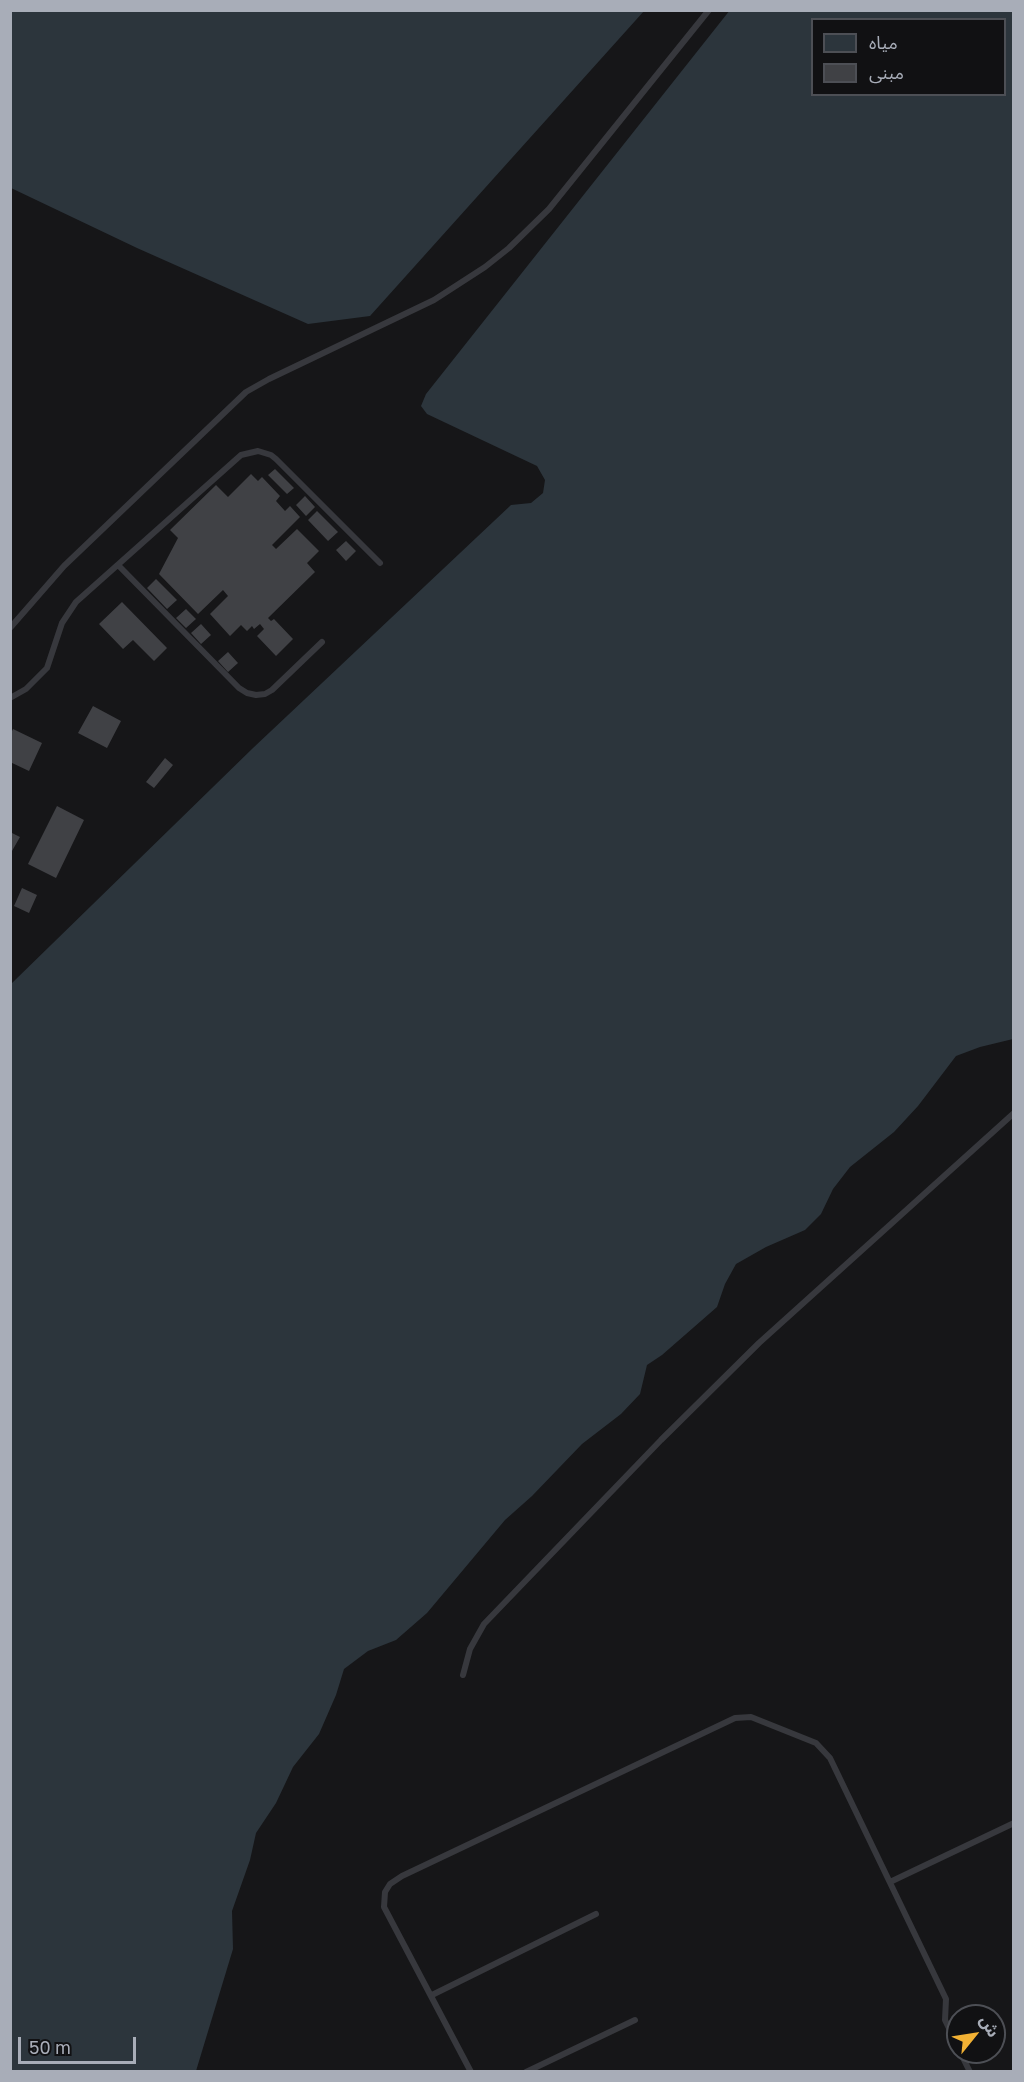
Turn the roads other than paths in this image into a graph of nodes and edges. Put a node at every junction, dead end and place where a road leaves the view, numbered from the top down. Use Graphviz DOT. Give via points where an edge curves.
graph roads {
  1 [pos="709,10"];
  2 [pos="380,563"];
  3 [pos="118,565"];
  4 [pos="10,628"];
  5 [pos="322,642"];
  6 [pos="10,698"];
  7 [pos="1014,1113"];
  8 [pos="463,1675"];
  9 [pos="1014,1823"];
  10 [pos="890,1882"];
  11 [pos="597,1914"];
  12 [pos="432,1995"];
  13 [pos="635,2020"];
  14 [pos="946,2022"];
  15 [pos="471,2072"];
  16 [pos="526,2072"];
  1 -- 4 [label="lane" via="561,195 509,248 434,300 246,392 64,566"];
  2 -- 3 [label="lane" via="271,454 258,451 234,459"];
  3 -- 5 [label="lane" via="247,693 265,694 272,690"];
  3 -- 6 [label="lane" via="67,613 47,668 26,689"];
  7 -- 8 [label="lane" via="759,1343 661,1440 484,1624 470,1649"];
  9 -- 10 [label="lane"];
  10 -- 12 [label="lane" via="830,1758 816,1743 751,1717 735,1718 390,1884 384,1907"];
  10 -- 14 [label="lane" via="946,1999"];
  11 -- 12 [label="lane"];
  12 -- 15 [label="lane"];
  13 -- 16 [label="lane"];
}
